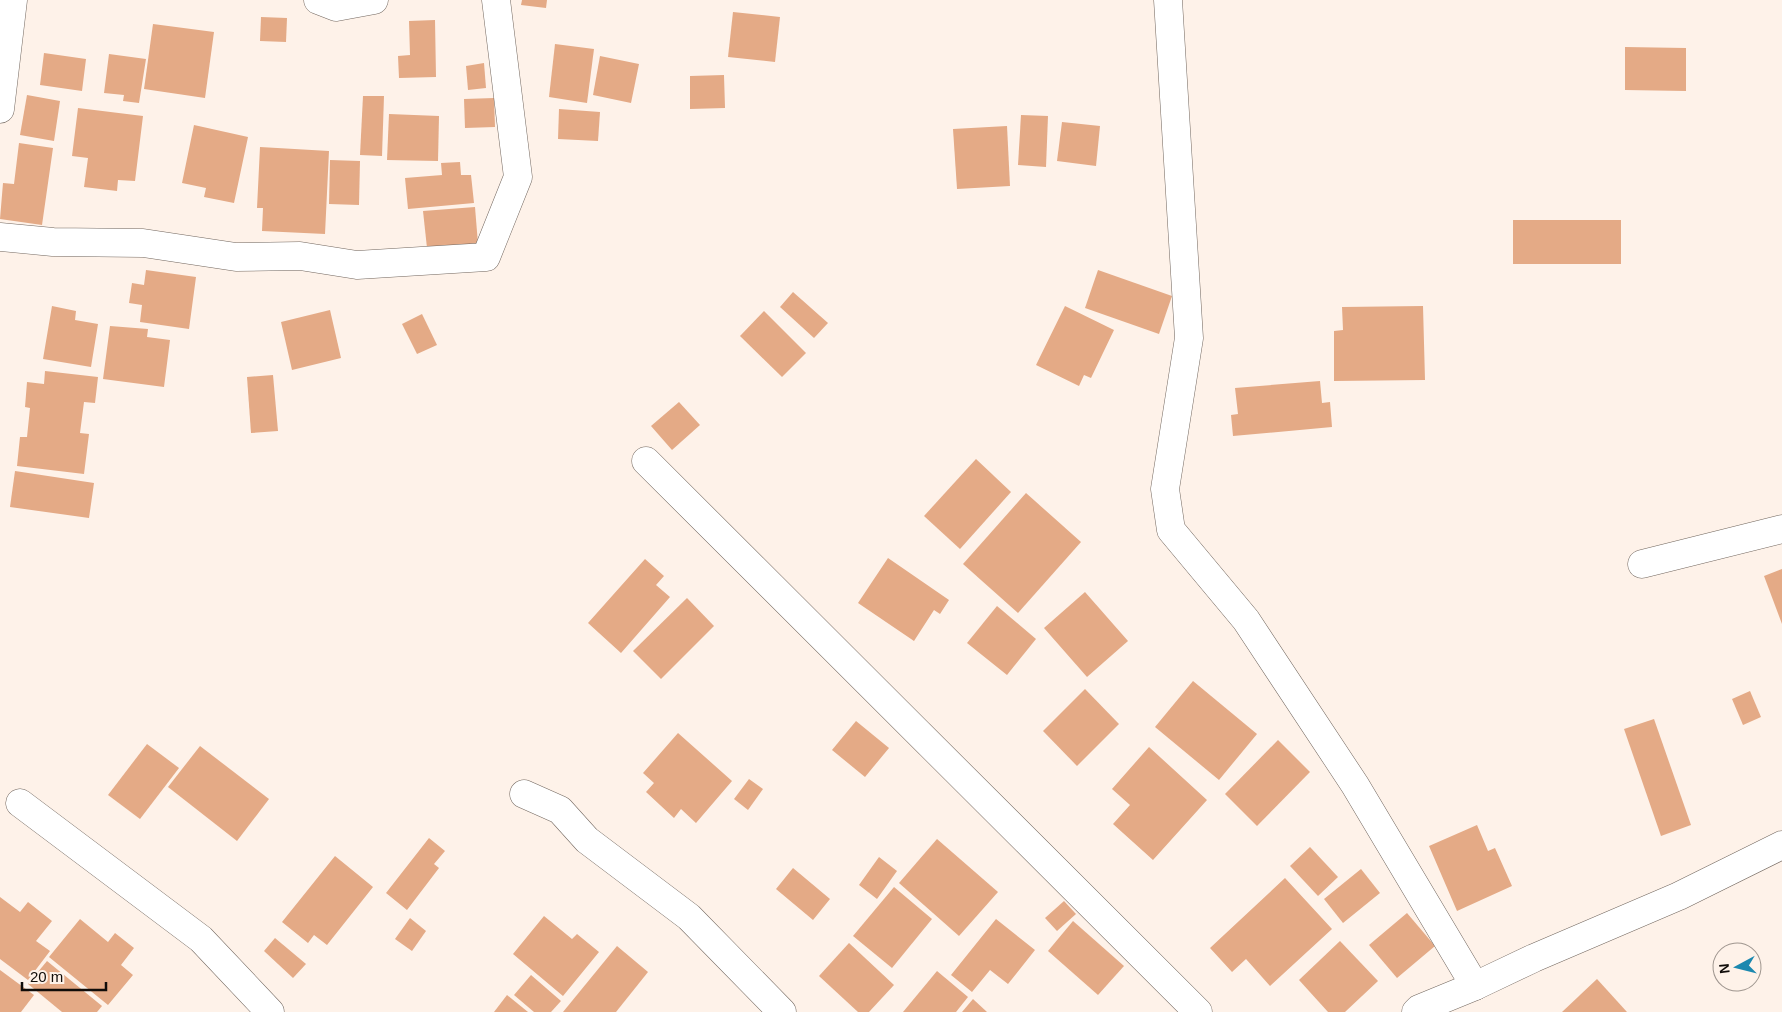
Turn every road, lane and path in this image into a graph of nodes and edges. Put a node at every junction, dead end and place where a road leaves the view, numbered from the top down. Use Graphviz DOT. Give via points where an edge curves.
graph roads {
  1 [pos="13,0"];
  2 [pos="318,0"];
  3 [pos="374,0"];
  4 [pos="496,0"];
  5 [pos="1168,0"];
  6 [pos="0,109"];
  7 [pos="0,237"];
  8 [pos="646,461"];
  9 [pos="1782,530"];
  10 [pos="1642,564"];
  11 [pos="524,794"];
  12 [pos="20,803"];
  13 [pos="1782,844"];
  14 [pos="1475,986"];
  15 [pos="270,1012"];
  16 [pos="782,1012"];
  17 [pos="1198,1012"];
  18 [pos="1416,1012"];
  1 -- 6 [label="street"];
  2 -- 3 [label="street" via="336,7"];
  4 -- 7 [label="street" via="518,177 486,257 357,265 300,256 236,257 143,243 53,242"];
  5 -- 14 [label="street" via="1189,338 1165,489 1171,530 1251,628 1354,786"];
  8 -- 17 [label="street"];
  9 -- 10 [label="street"];
  11 -- 16 [label="street" via="560,810 587,840 689,917"];
  12 -- 15 [label="street" via="202,939"];
  13 -- 14 [label="street" via="1679,896"];
  14 -- 18 [label="street"];
}
